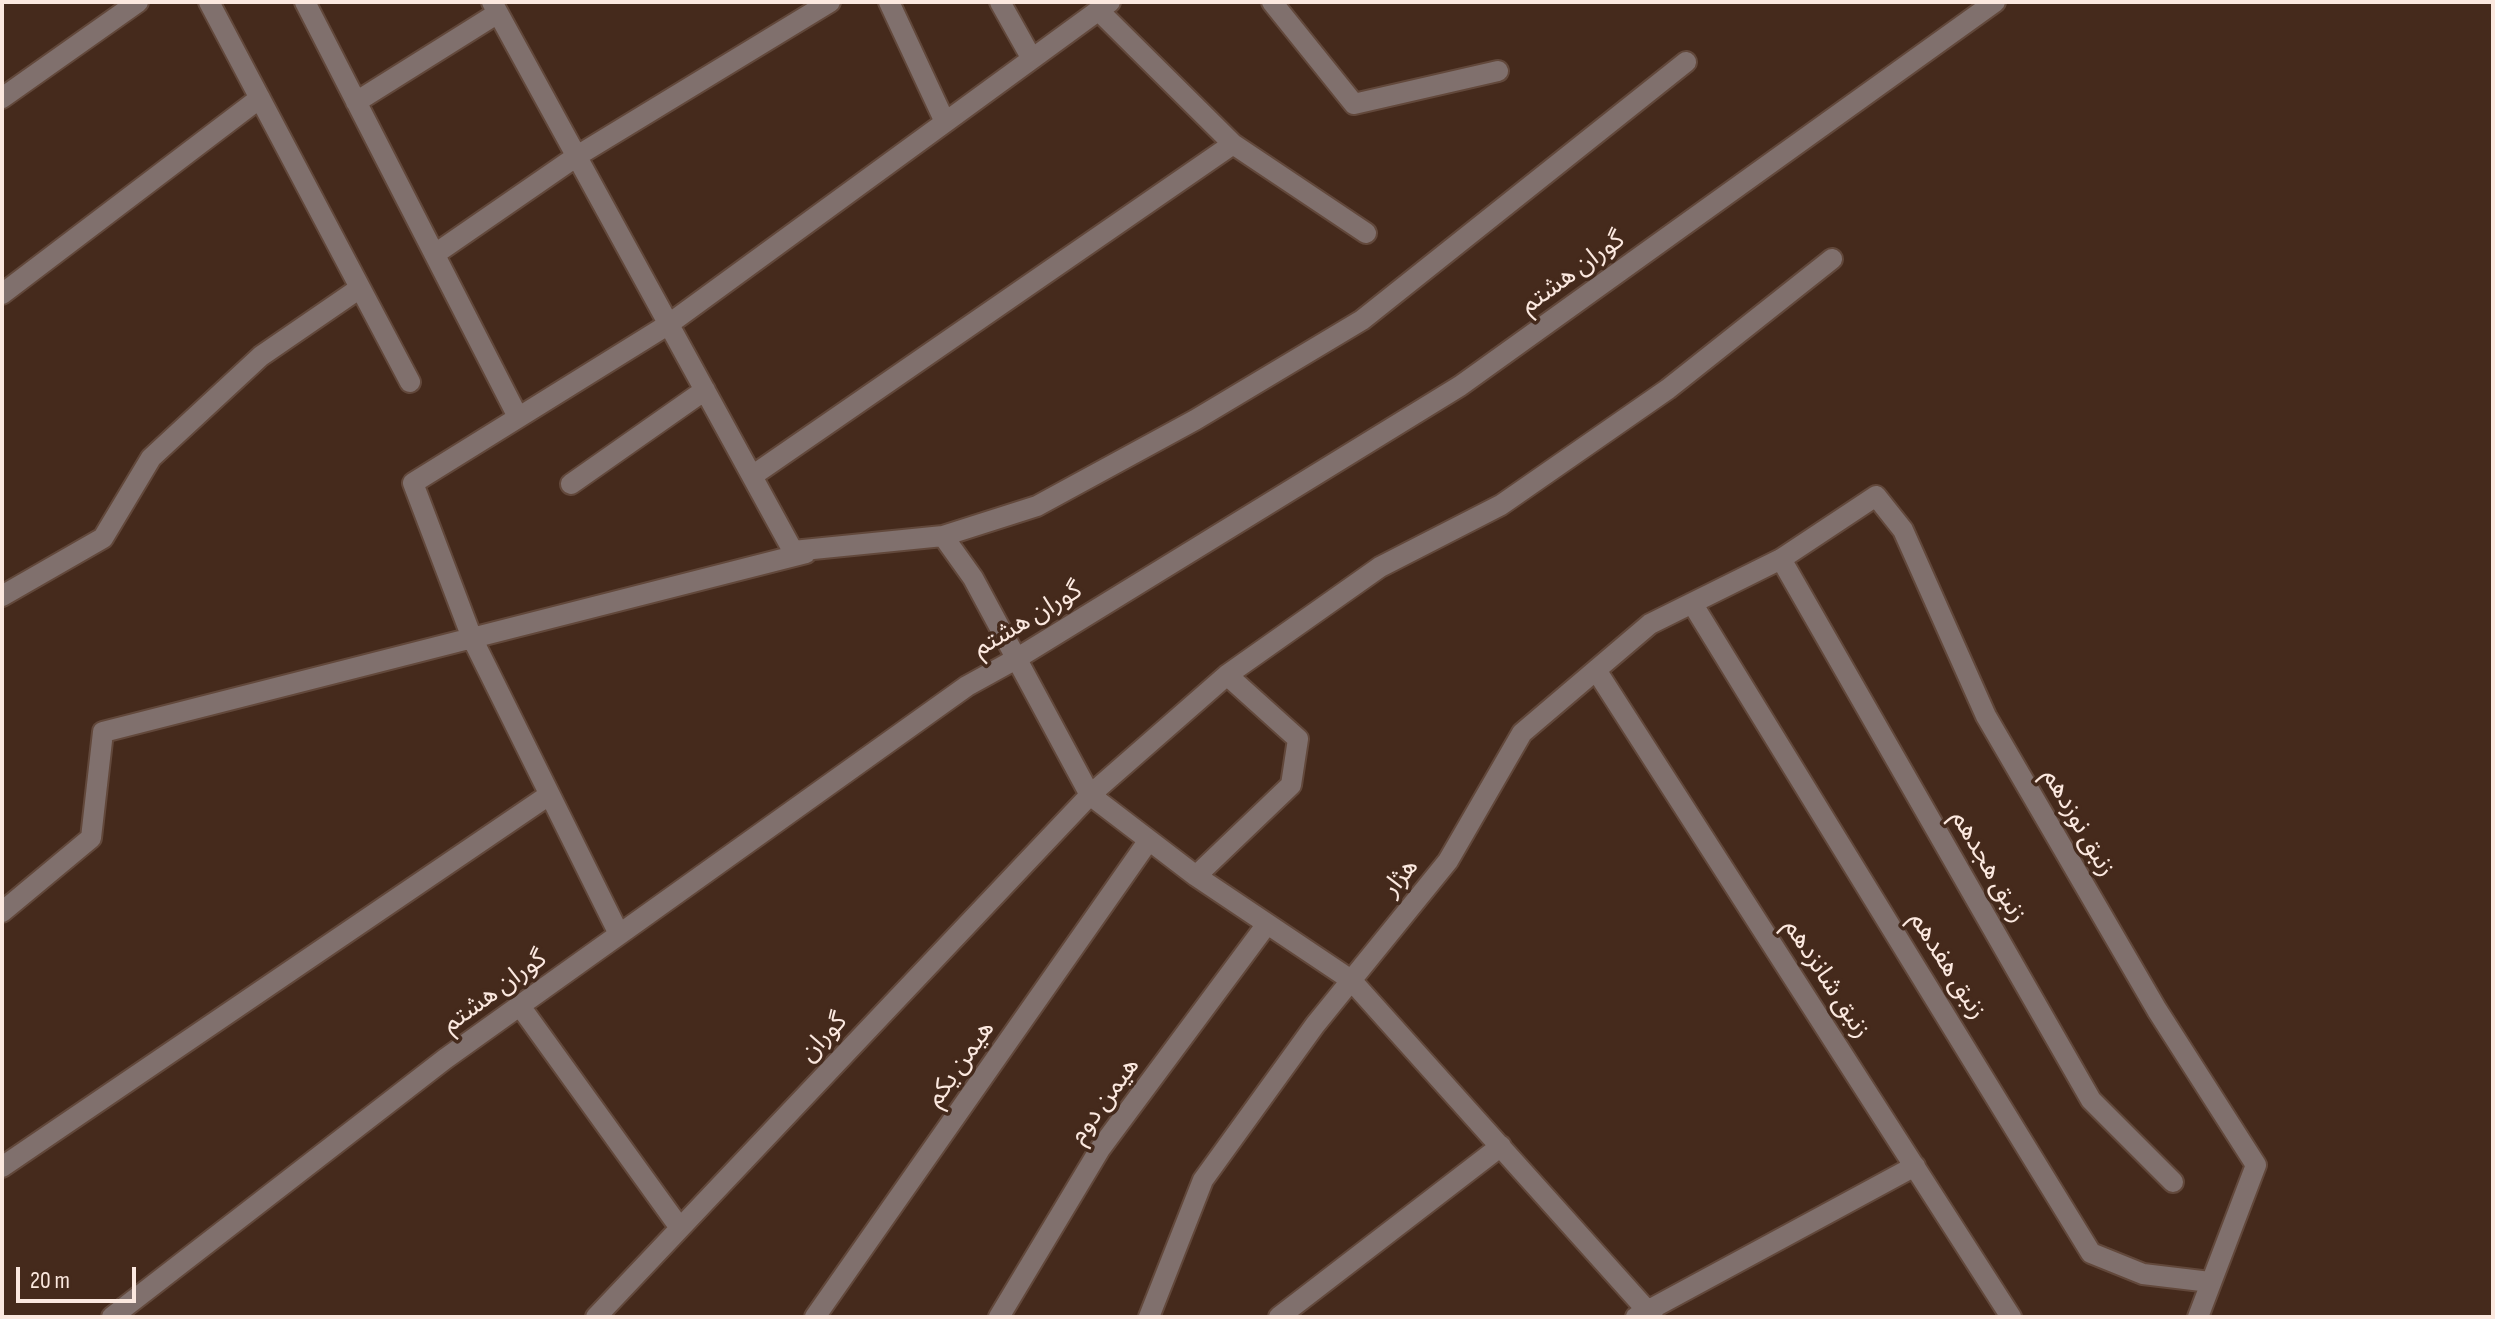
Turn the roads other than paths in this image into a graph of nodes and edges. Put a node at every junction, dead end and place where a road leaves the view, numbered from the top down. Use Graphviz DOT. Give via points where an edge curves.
graph roads {
  1 [pos="138,2"];
  2 [pos="209,2"];
  3 [pos="305,2"];
  4 [pos="830,2"];
  5 [pos="889,2"];
  6 [pos="1000,2"];
  7 [pos="1272,2"];
  8 [pos="1995,2"];
  9 [pos="1104,6"];
  10 [pos="495,7"];
  11 [pos="1032,59"];
  12 [pos="1686,62"];
  13 [pos="1498,71"];
  14 [pos="2,98"];
  15 [pos="260,98"];
  16 [pos="356,102"];
  17 [pos="945,122"];
  18 [pos="1233,144"];
  19 [pos="577,156"];
  20 [pos="1366,233"];
  21 [pos="435,254"];
  22 [pos="1832,259"];
  23 [pos="360,288"];
  24 [pos="2,294"];
  25 [pos="669,324"];
  26 [pos="410,382"];
  27 [pos="705,390"];
  28 [pos="518,417"];
  29 [pos="752,476"];
  30 [pos="571,484"];
  31 [pos="1876,496"];
  32 [pos="943,536"];
  33 [pos="825,548"];
  34 [pos="1781,559"];
  35 [pos="2,596"];
  36 [pos="1692,603"];
  37 [pos="472,638"];
  38 [pos="1016,659"];
  39 [pos="1596,670"];
  40 [pos="1227,675"];
  41 [pos="549,795"];
  42 [pos="1090,795"];
  43 [pos="1149,840"];
  44 [pos="1196,876"];
  45 [pos="2,912"];
  46 [pos="1267,924"];
  47 [pos="619,934"];
  48 [pos="1351,980"];
  49 [pos="520,1006"];
  50 [pos="1501,1146"];
  51 [pos="1915,1166"];
  52 [pos="2,1167"];
  53 [pos="2173,1182"];
  54 [pos="680,1228"];
  55 [pos="2210,1282"];
  56 [pos="1646,1315"];
  57 [pos="112,1317"];
  58 [pos="596,1317"];
  59 [pos="815,1317"];
  60 [pos="999,1317"];
  61 [pos="1149,1317"];
  62 [pos="1279,1317"];
  63 [pos="2011,1317"];
  64 [pos="2198,1317"];
  1 -- 14 [label="street"];
  2 -- 15 [label="street"];
  3 -- 16 [label="street"];
  4 -- 19 [label="street"];
  5 -- 17 [label="street"];
  6 -- 11 [label="street"];
  7 -- 13 [label="street" via="1354,104"];
  8 -- 38 [label="street, گوران هشتم" via="1460,386"];
  9 -- 11 [label="street"];
  9 -- 18 [label="street"];
  10 -- 16 [label="street"];
  10 -- 19 [label="street"];
  11 -- 17 [label="street"];
  12 -- 32 [label="street" via="1362,320 1037,506"];
  15 -- 23 [label="street"];
  15 -- 24 [label="street"];
  16 -- 21 [label="street"];
  17 -- 25 [label="street"];
  18 -- 20 [label="street"];
  18 -- 29 [label="street"];
  19 -- 21 [label="street"];
  19 -- 25 [label="street"];
  21 -- 28 [label="street"];
  22 -- 40 [label="street, گوران" via="1668,389 1501,505 1380,567"];
  23 -- 26 [label="street"];
  23 -- 35 [label="street" via="261,356 151,458 103,538"];
  25 -- 27 [label="street"];
  25 -- 28 [label="street"];
  27 -- 29 [label="street"];
  27 -- 30 [label="street"];
  28 -- 37 [label="street" via="413,483"];
  29 -- 33 [label="street" via="793,551"];
  31 -- 34 [label="street, هژار"];
  31 -- 55 [label="street, زنبق نوزدهم" via="1903,530 1986,716 2157,1010 2256,1165"];
  32 -- 33 [label="street"];
  32 -- 38 [label="street" via="973,578"];
  33 -- 37 [label="street"];
  34 -- 36 [label="street, هژار"];
  34 -- 53 [label="street, زنبق هجدهم" via="2091,1100"];
  36 -- 39 [label="street, هژار" via="1650,624"];
  36 -- 55 [label="street, زنبق هفدهم" via="2091,1253 2143,1274"];
  37 -- 41 [label="street"];
  37 -- 45 [label="street" via="103,732 91,838"];
  38 -- 42 [label="street"];
  38 -- 47 [label="street, گوران هشتم" via="967,686"];
  39 -- 48 [label="street, هژار" via="1522,733 1448,861"];
  39 -- 51 [label="street, زنبق شانزدهم"];
  40 -- 42 [label="street, گوران"];
  40 -- 44 [label="street" via="1298,739 1291,785"];
  41 -- 47 [label="street"];
  41 -- 52 [label="street"];
  42 -- 43 [label="street"];
  42 -- 54 [label="street, گوران"];
  43 -- 44 [label="street"];
  43 -- 59 [label="street, هیمن یکم"];
  44 -- 46 [label="street"];
  46 -- 48 [label="street"];
  46 -- 60 [label="street, هیمن دوم" via="1100,1149"];
  47 -- 49 [label="street, گوران هشتم"];
  48 -- 50 [label="street"];
  48 -- 61 [label="street, هژار" via="1203,1180"];
  49 -- 54 [label="street"];
  49 -- 57 [label="street, گوران هشتم"];
  50 -- 56 [label="street"];
  50 -- 62 [label="street"];
  51 -- 56 [label="street"];
  51 -- 63 [label="street, زنبق شانزدهم"];
  54 -- 58 [label="street, گوران"];
  55 -- 64 [label="street"];
}
